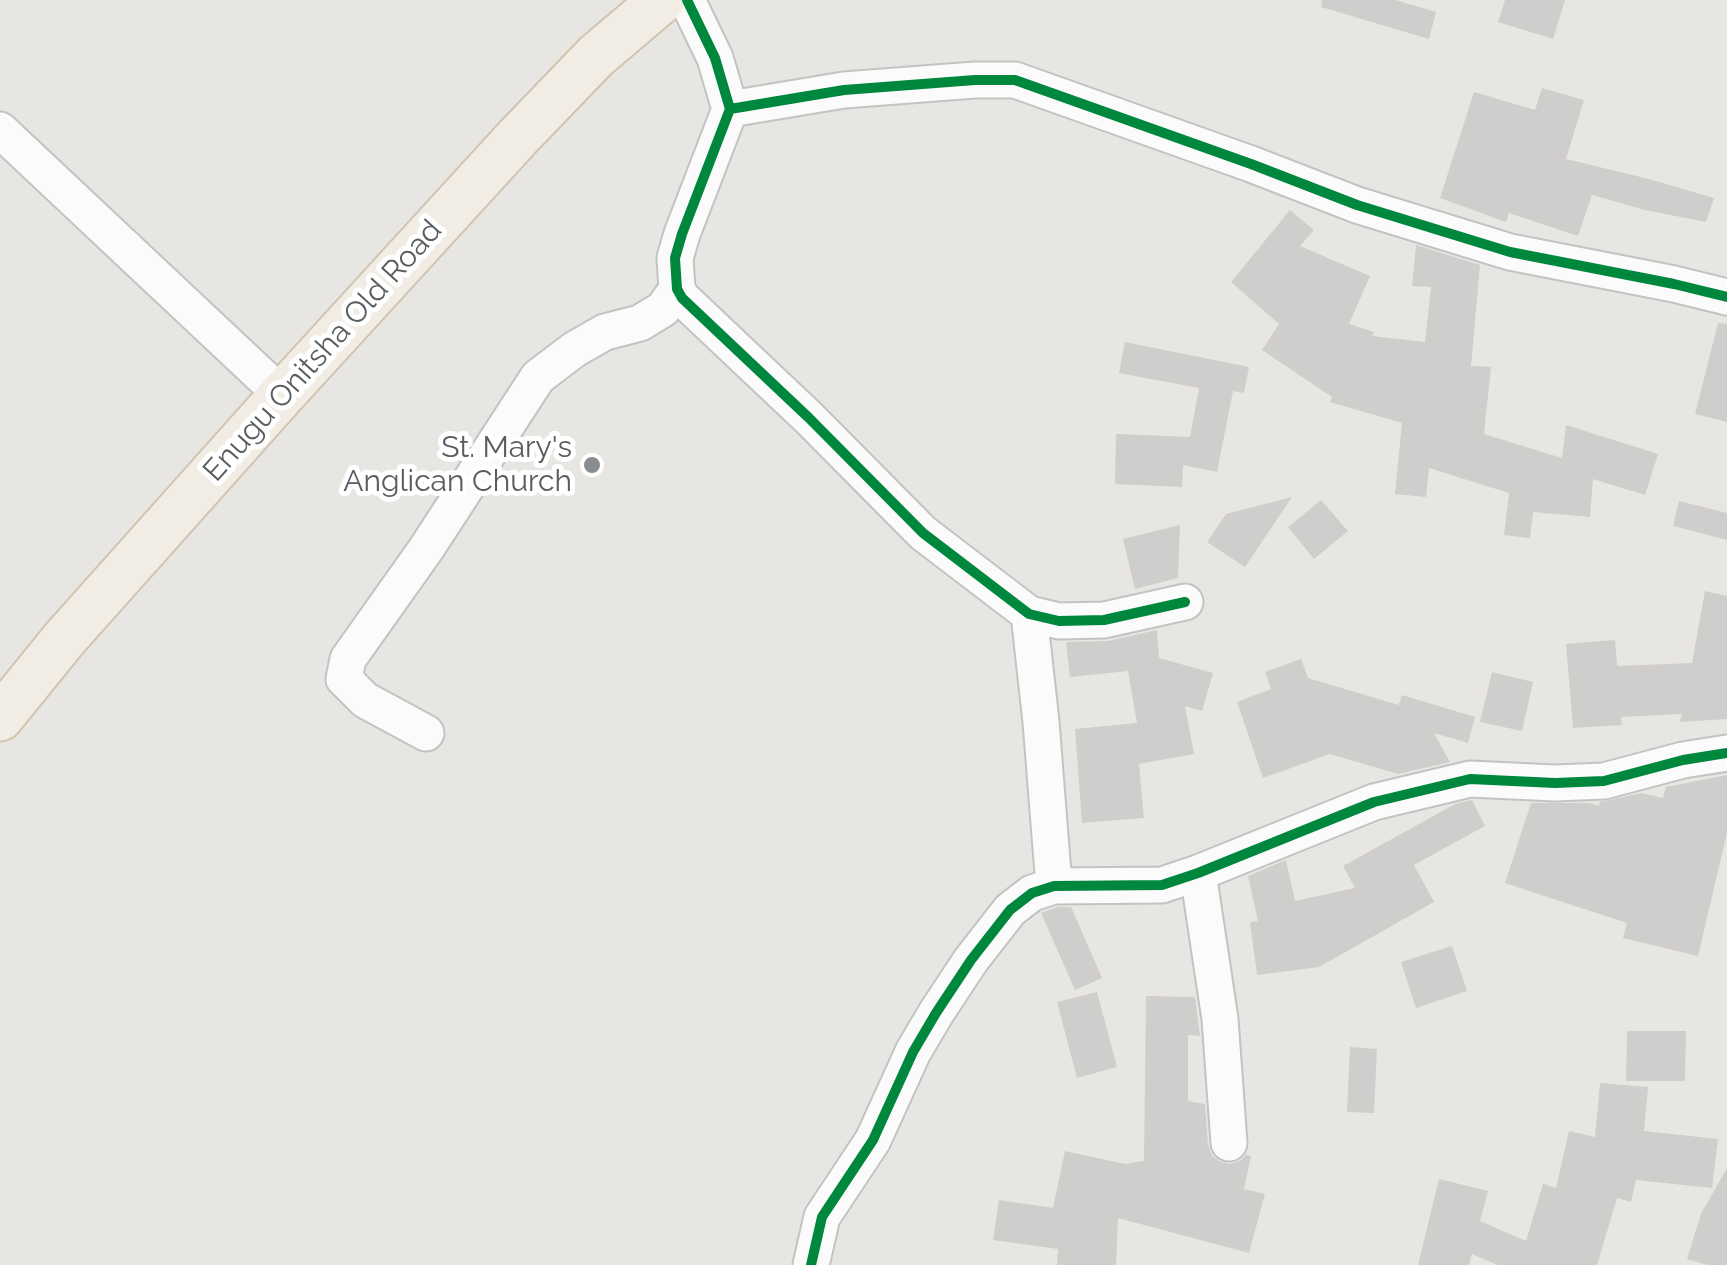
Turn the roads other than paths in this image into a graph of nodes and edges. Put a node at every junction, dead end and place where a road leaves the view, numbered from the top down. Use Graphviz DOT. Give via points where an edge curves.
graph roads {
  1 [pos="662,0"];
  2 [pos="687,0"];
  3 [pos="730,110"];
  4 [pos="0,130"];
  5 [pos="677,289"];
  6 [pos="1727,297"];
  7 [pos="282,395"];
  8 [pos="1185,602"];
  9 [pos="1029,614"];
  10 [pos="0,718"];
  11 [pos="426,733"];
  12 [pos="1727,754"];
  13 [pos="1198,874"];
  14 [pos="1054,886"];
  15 [pos="1229,1143"];
  16 [pos="811,1265"];
  1 -- 7 [label="main road, Enugu Onitsha Old Road" via="518,137"];
  2 -- 3 [label="street"];
  3 -- 5 [label="street" via="682,234"];
  3 -- 6 [label="street" via="844,90 1015,80 1357,205 1490,246"];
  4 -- 7 [label="street"];
  5 -- 9 [label="street" via="924,533"];
  5 -- 11 [label="street" via="664,309 640,324 604,332 538,377 348,659 344,679 364,700"];
  7 -- 10 [label="main road, Enugu Onitsha Old Road"];
  8 -- 9 [label="street" via="1104,620"];
  9 -- 14 [label="street"];
  12 -- 13 [label="street" via="1604,781 1470,780 1374,802"];
  13 -- 14 [label="street" via="1162,886"];
  13 -- 15 [label="street" via="1220,1018"];
  14 -- 16 [label="street" via="1010,910 936,1013 873,1140 822,1218"];
}
